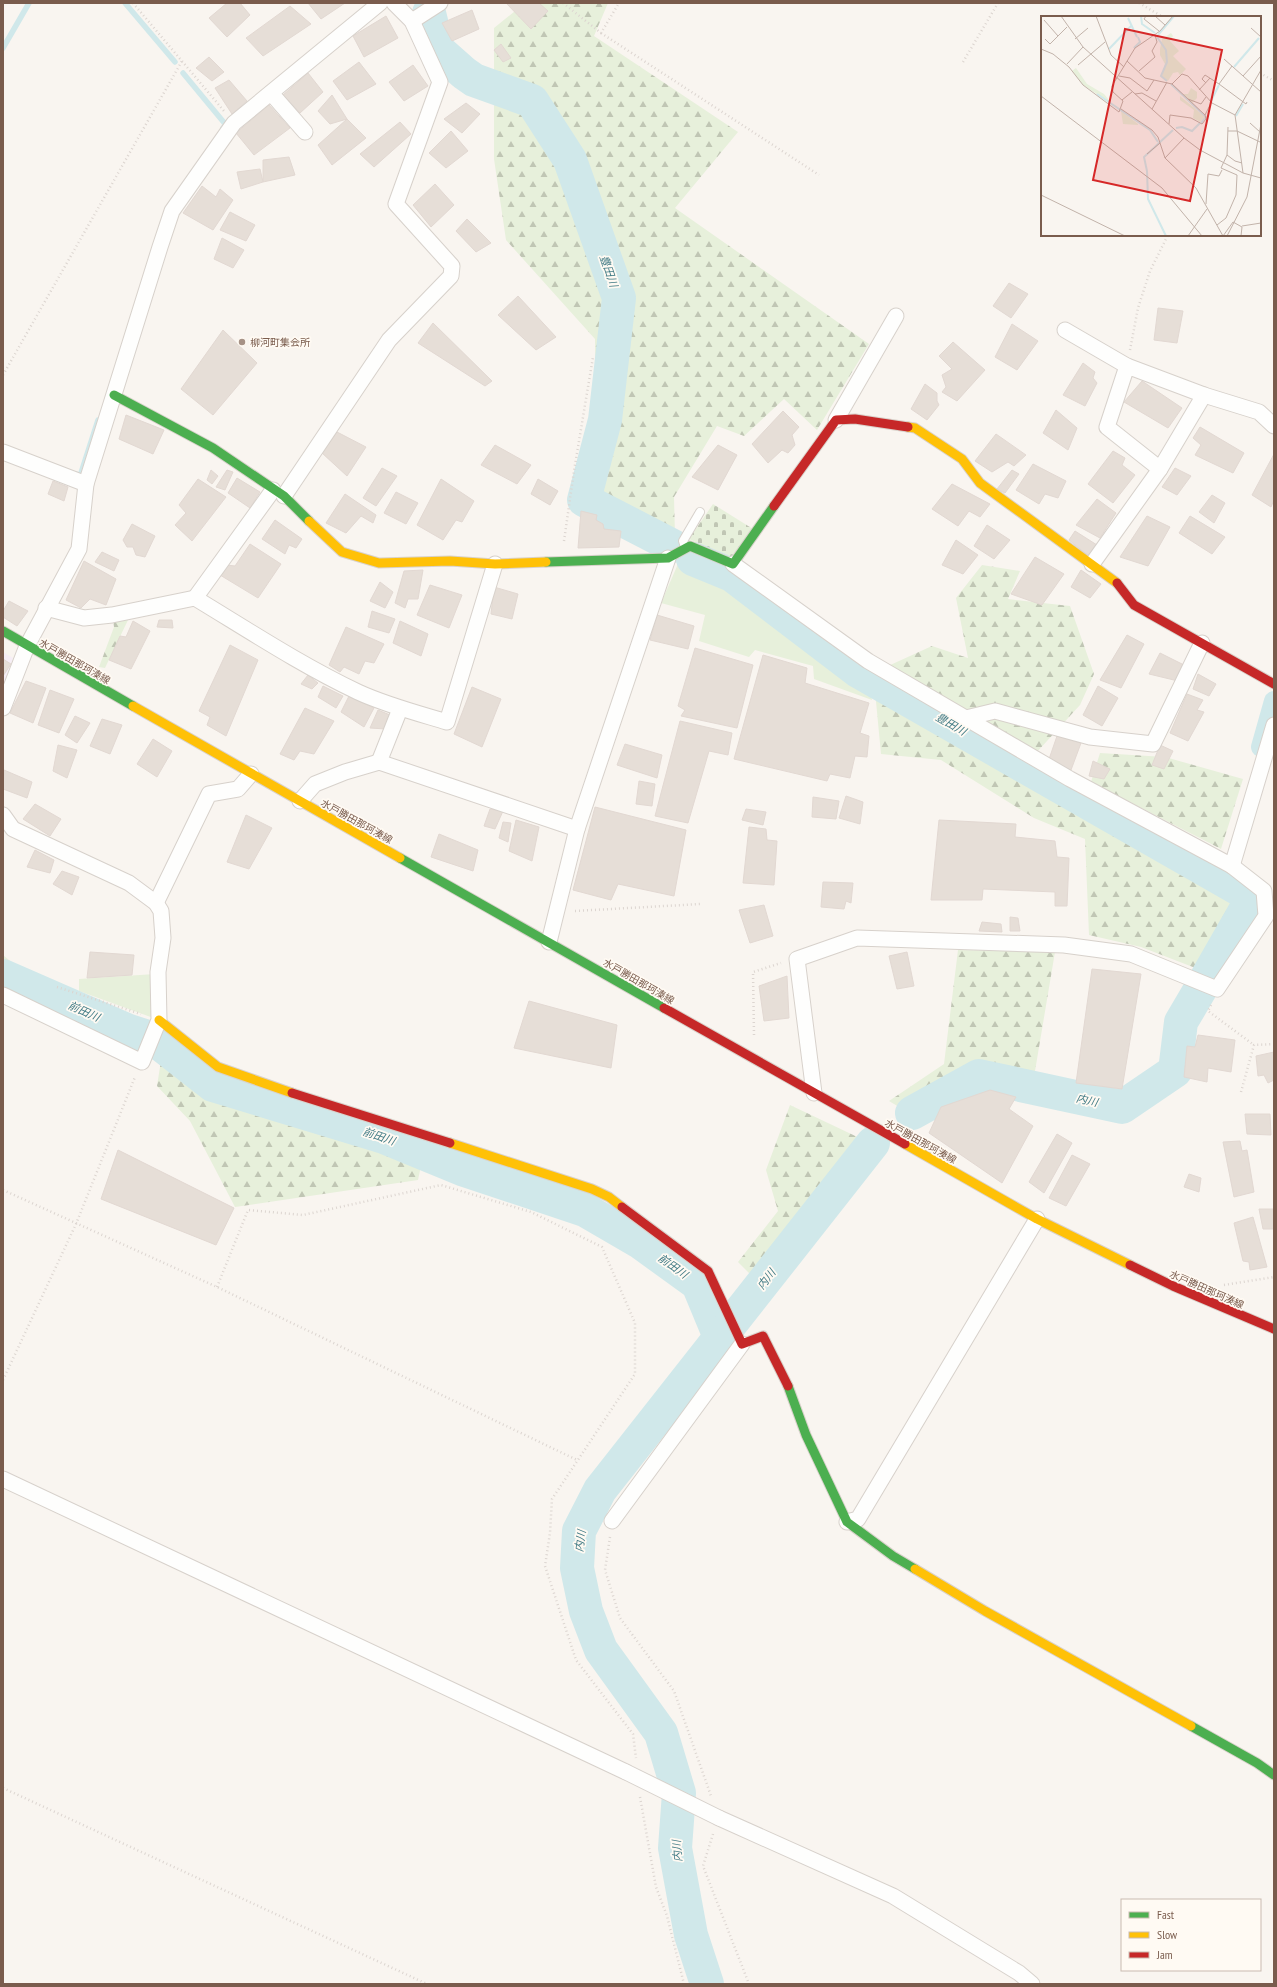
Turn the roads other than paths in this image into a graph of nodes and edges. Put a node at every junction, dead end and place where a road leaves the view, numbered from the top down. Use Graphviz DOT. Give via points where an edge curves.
graph roads {
  1 [pos="380,3"];
  2 [pos="394,3"];
  3 [pos="440,3"];
  4 [pos="412,22"];
  5 [pos="271,93"];
  6 [pos="305,132"];
  7 [pos="896,316"];
  8 [pos="1065,330"];
  9 [pos="1127,366"];
  10 [pos="114,395"];
  11 [pos="1204,395"];
  12 [pos="836,420"];
  13 [pos="1274,426"];
  14 [pos="4,454"];
  15 [pos="1160,469"];
  16 [pos="86,484"];
  17 [pos="278,493"];
  18 [pos="700,512"];
  19 [pos="686,548"];
  20 [pos="668,558"];
  21 [pos="495,564"];
  22 [pos="733,564"];
  23 [pos="1092,564"];
  24 [pos="195,598"];
  25 [pos="46,608"];
  26 [pos="3,632"];
  27 [pos="1202,643"];
  28 [pos="27,646"];
  29 [pos="1274,684"];
  30 [pos="3,708"];
  31 [pos="400,708"];
  32 [pos="966,718"];
  33 [pos="1274,725"];
  34 [pos="379,762"];
  35 [pos="252,774"];
  36 [pos="300,802"];
  37 [pos="3,815"];
  38 [pos="577,829"];
  39 [pos="1232,866"];
  40 [pos="156,903"];
  41 [pos="549,942"];
  42 [pos="3,995"];
  43 [pos="159,1020"];
  44 [pos="814,1093"];
  45 [pos="1037,1219"];
  46 [pos="1274,1329"];
  47 [pos="739,1339"];
  48 [pos="3,1479"];
  49 [pos="612,1521"];
  50 [pos="847,1522"];
  51 [pos="1274,1775"];
  52 [pos="1032,1984"];
  1 -- 5 [label="street"];
  2 -- 4 [label="street"];
  3 -- 4 [label="street"];
  4 -- 17 [label="street" via="440,82 396,204 452,266 451,276 388,340"];
  5 -- 6 [label="street"];
  5 -- 10 [label="street" via="234,123 172,211"];
  7 -- 12 [label="street"];
  8 -- 9 [label="street"];
  9 -- 11 [label="street"];
  9 -- 15 [label="street" via="1107,427"];
  10 -- 16 [label="street"];
  10 -- 17 [label="street" via="213,448"];
  11 -- 13 [label="street" via="1259,412"];
  11 -- 15 [label="street"];
  12 -- 22 [label="street"];
  12 -- 23 [label="street" via="855,419 915,428 962,459 980,483"];
  14 -- 16 [label="street"];
  15 -- 23 [label="street"];
  16 -- 25 [label="street" via="79,549"];
  17 -- 21 [label="street" via="342,552 380,563"];
  17 -- 24 [label="street"];
  18 -- 19 [label="lane" via="683,541"];
  19 -- 20 [label="street"];
  19 -- 22 [label="street" via="690,546"];
  20 -- 21 [label="street"];
  20 -- 38 [label="street"];
  21 -- 31 [label="street" via="447,722"];
  22 -- 32 [label="street" via="868,662"];
  23 -- 27 [label="street" via="1114,579 1134,605"];
  24 -- 25 [label="street" via="112,615 84,618"];
  24 -- 31 [label="street" via="311,667 358,692"];
  25 -- 28 [label="street"];
  26 -- 28 [label="street, 水戸勝田那珂湊線"];
  27 -- 29 [label="street"];
  27 -- 32 [label="street" via="1153,744 1090,737 995,711"];
  28 -- 30 [label="street"];
  28 -- 35 [label="street, 水戸勝田那珂湊線"];
  31 -- 34 [label="street"];
  32 -- 39 [label="street" via="1070,779"];
  33 -- 39 [label="street"];
  34 -- 36 [label="street" via="315,784"];
  34 -- 38 [label="street"];
  35 -- 36 [label="street, 水戸勝田那珂湊線"];
  35 -- 40 [label="street" via="238,789 209,794"];
  36 -- 41 [label="street, 水戸勝田那珂湊線"];
  37 -- 40 [label="street" via="13,829 129,883"];
  38 -- 41 [label="street"];
  39 -- 44 [label="street" via="1264,891 1266,916 1217,989 1131,954 1064,945 857,938 797,958"];
  40 -- 43 [label="street" via="161,911 163,938 158,972"];
  41 -- 44 [label="street, 水戸勝田那珂湊線"];
  42 -- 43 [label="street" via="142,1062"];
  43 -- 47 [label="street" via="218,1067 592,1189 609,1197 708,1271"];
  44 -- 45 [label="street, 水戸勝田那珂湊線"];
  45 -- 46 [label="street, 水戸勝田那珂湊線" via="1173,1286"];
  45 -- 50 [label="street" via="858,1519"];
  47 -- 49 [label="street"];
  47 -- 50 [label="street" via="763,1336 790,1390 806,1435"];
  48 -- 52 [label="street, bridge" via="631,1768 719,1818 893,1896 1019,1973"];
  50 -- 51 [label="street" via="893,1556 979,1607 1257,1763"];
}
